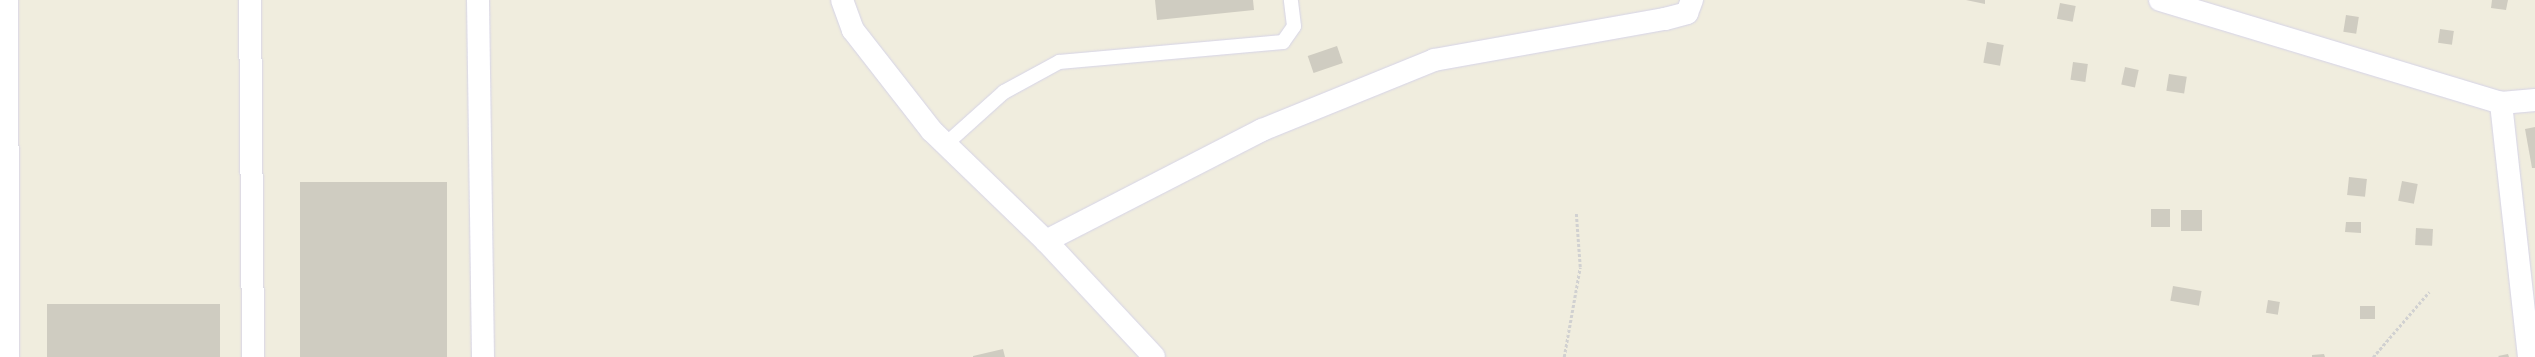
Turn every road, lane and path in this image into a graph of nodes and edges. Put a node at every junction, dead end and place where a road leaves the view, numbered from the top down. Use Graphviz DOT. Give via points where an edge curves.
graph roads {
  1 [pos="7,0"];
  2 [pos="250,0"];
  3 [pos="478,0"];
  4 [pos="842,0"];
  5 [pos="1290,0"];
  6 [pos="1692,0"];
  7 [pos="2160,0"];
  8 [pos="2535,100"];
  9 [pos="2501,103"];
  10 [pos="946,144"];
  11 [pos="1576,213"];
  12 [pos="1046,241"];
  13 [pos="2428,292"];
  14 [pos="8,357"];
  15 [pos="253,357"];
  16 [pos="483,357"];
  17 [pos="1154,357"];
  18 [pos="1564,357"];
  19 [pos="2373,357"];
  20 [pos="2529,357"];
  1 -- 14 [label="street"];
  2 -- 15 [label="street"];
  3 -- 16 [label="street"];
  4 -- 10 [label="street" via="853,30 932,131"];
  5 -- 10 [label="lane" via="1294,26 1283,42 1060,62 1004,92"];
  6 -- 12 [label="street" via="1688,14 1434,60 1262,130"];
  7 -- 9 [label="street"];
  8 -- 9 [label="street"];
  9 -- 20 [label="street"];
  10 -- 12 [label="street"];
  11 -- 18 [label="path" via="1580,267"];
  12 -- 17 [label="street"];
  13 -- 19 [label="path"];
}
